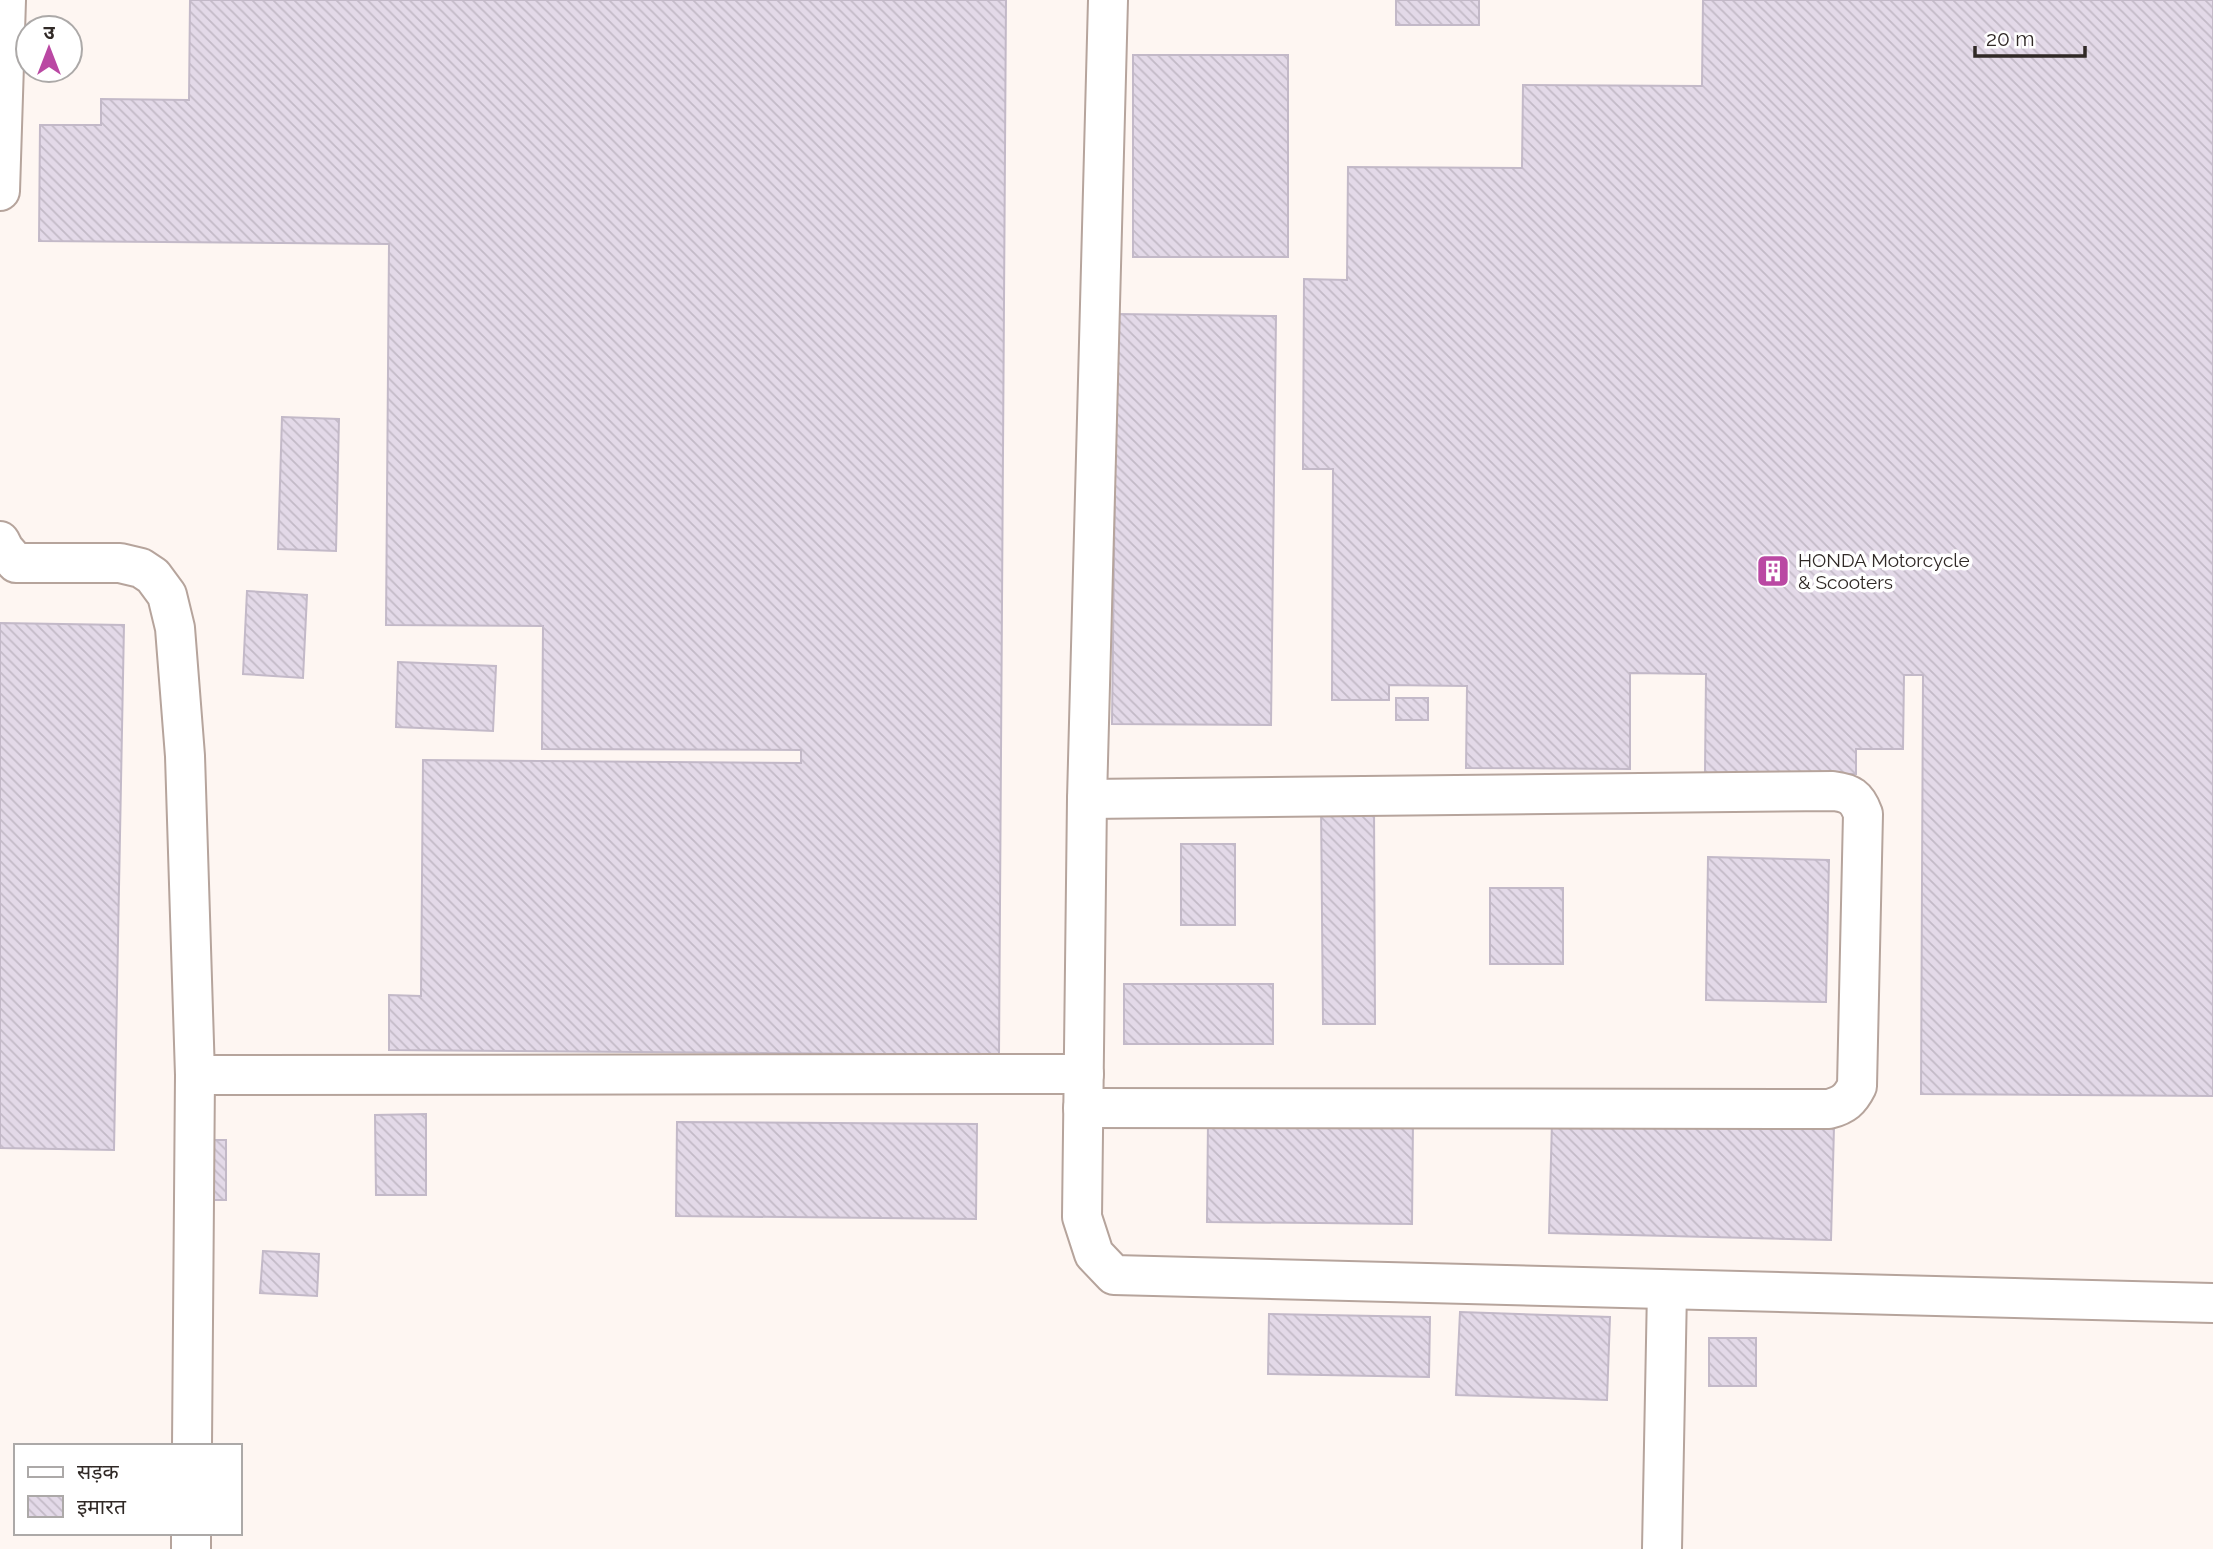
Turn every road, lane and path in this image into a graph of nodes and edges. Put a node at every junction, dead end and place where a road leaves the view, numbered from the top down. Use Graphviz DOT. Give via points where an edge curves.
graph roads {
  1 [pos="6,0"];
  2 [pos="1108,0"];
  3 [pos="0,191"];
  4 [pos="0,541"];
  5 [pos="1087,799"];
  6 [pos="194,1075"];
  7 [pos="1083,1091"];
  8 [pos="1667,1290"];
  9 [pos="2213,1303"];
  10 [pos="192,1444"];
  11 [pos="1662,1549"];
  1 -- 3 [label="lane"];
  2 -- 5 [label="lane"];
  4 -- 6 [label="lane" via="16,563 120,563 141,568 167,595 185,756"];
  5 -- 7 [label="lane"];
  5 -- 7 [label="lane" via="1833,791 1849,793 1859,801 1863,814 1857,1086 1843,1105 1829,1109"];
  6 -- 7 [label="lane"];
  6 -- 10 [label="lane"];
  7 -- 8 [label="lane" via="1082,1217 1094,1254 1114,1275"];
  8 -- 9 [label="lane"];
  8 -- 11 [label="lane"];
}
